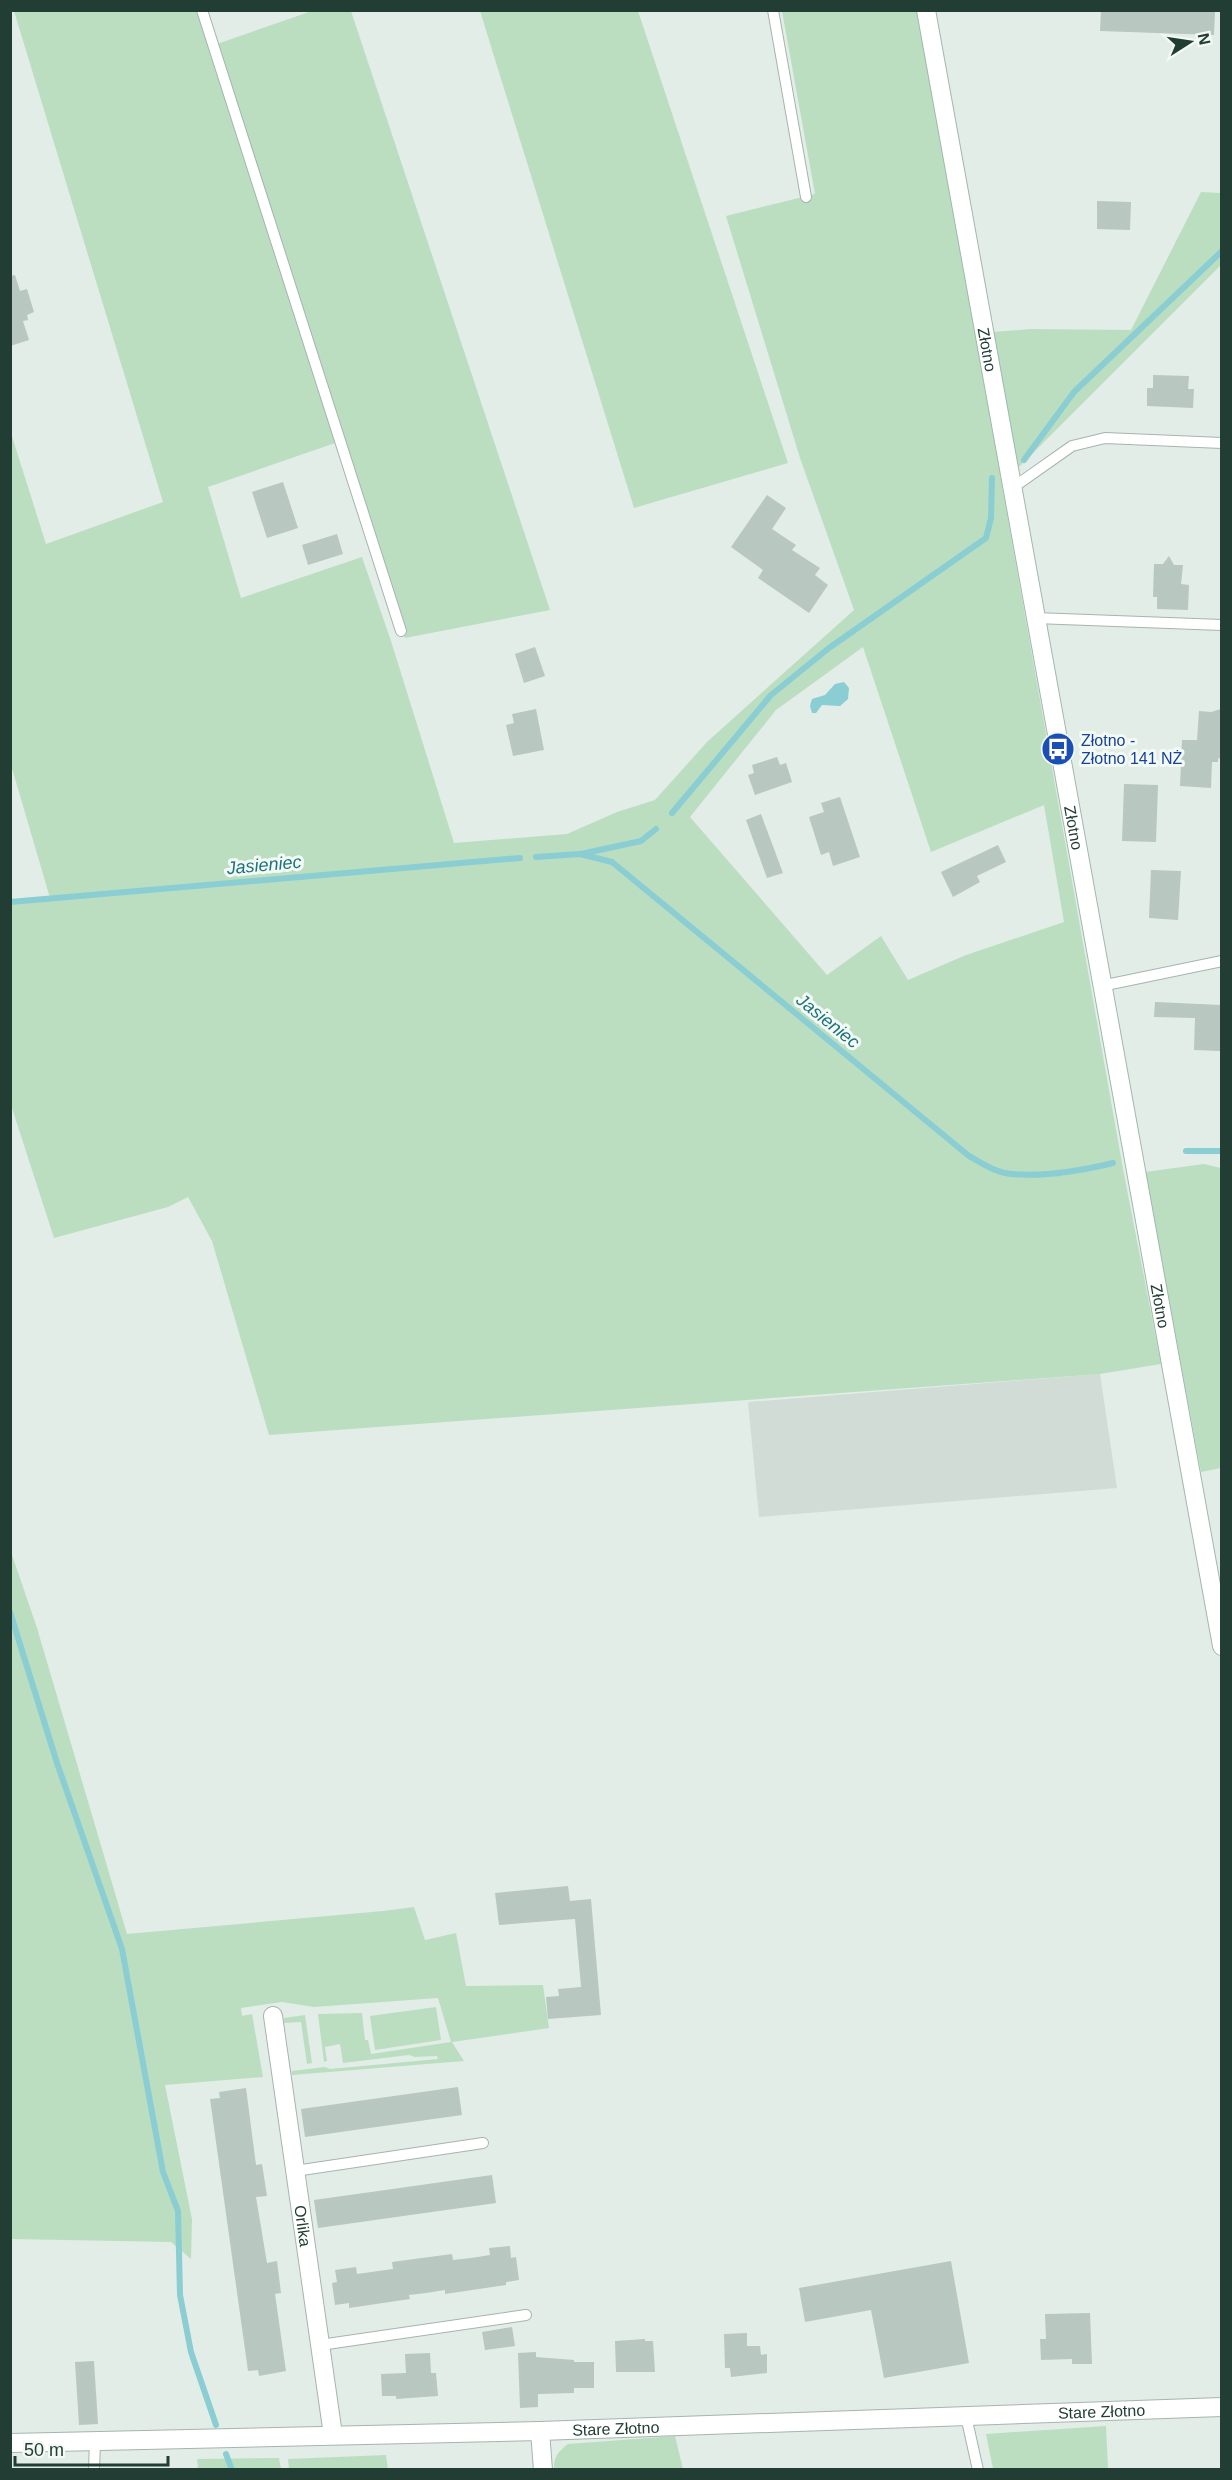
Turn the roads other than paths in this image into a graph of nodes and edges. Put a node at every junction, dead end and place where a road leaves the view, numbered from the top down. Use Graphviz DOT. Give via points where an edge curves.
graph roads {
  1 [pos="202,10"];
  2 [pos="773,10"];
  3 [pos="926,10"];
  4 [pos="806,197"];
  5 [pos="1221,443"];
  6 [pos="1011,489"];
  7 [pos="1035,618"];
  8 [pos="1221,625"];
  9 [pos="401,631"];
  10 [pos="1221,961"];
  11 [pos="1101,986"];
  12 [pos="1221,1646"];
  13 [pos="273,2016"];
  14 [pos="483,2143"];
  15 [pos="295,2171"];
  16 [pos="526,2315"];
  17 [pos="320,2345"];
  18 [pos="1221,2407"];
  19 [pos="966,2416"];
  20 [pos="540,2431"];
  21 [pos="333,2435"];
  22 [pos="95,2441"];
  23 [pos="10,2443"];
  24 [pos="94,2469"];
  25 [pos="543,2469"];
  26 [pos="978,2469"];
  1 -- 9 [label="lane"];
  2 -- 4 [label="lane"];
  3 -- 6 [label="street, Złotno"];
  5 -- 6 [label="lane" via="1105,438 1072,446"];
  6 -- 7 [label="street, Złotno"];
  7 -- 8 [label="lane"];
  7 -- 11 [label="street, Złotno"];
  10 -- 11 [label="lane"];
  11 -- 12 [label="street, Złotno"];
  13 -- 15 [label="street, Orlika"];
  14 -- 15 [label="lane"];
  15 -- 17 [label="street, Orlika"];
  16 -- 17 [label="lane"];
  17 -- 21 [label="street, Orlika"];
  18 -- 19 [label="street, Stare Złotno"];
  19 -- 20 [label="street, Stare Złotno"];
  19 -- 26 [label="lane"];
  20 -- 21 [label="street, Stare Złotno"];
  20 -- 25 [label="street"];
  21 -- 22 [label="street, Stare Złotno"];
  22 -- 23 [label="street, Stare Złotno"];
  22 -- 24 [label="lane"];
}
